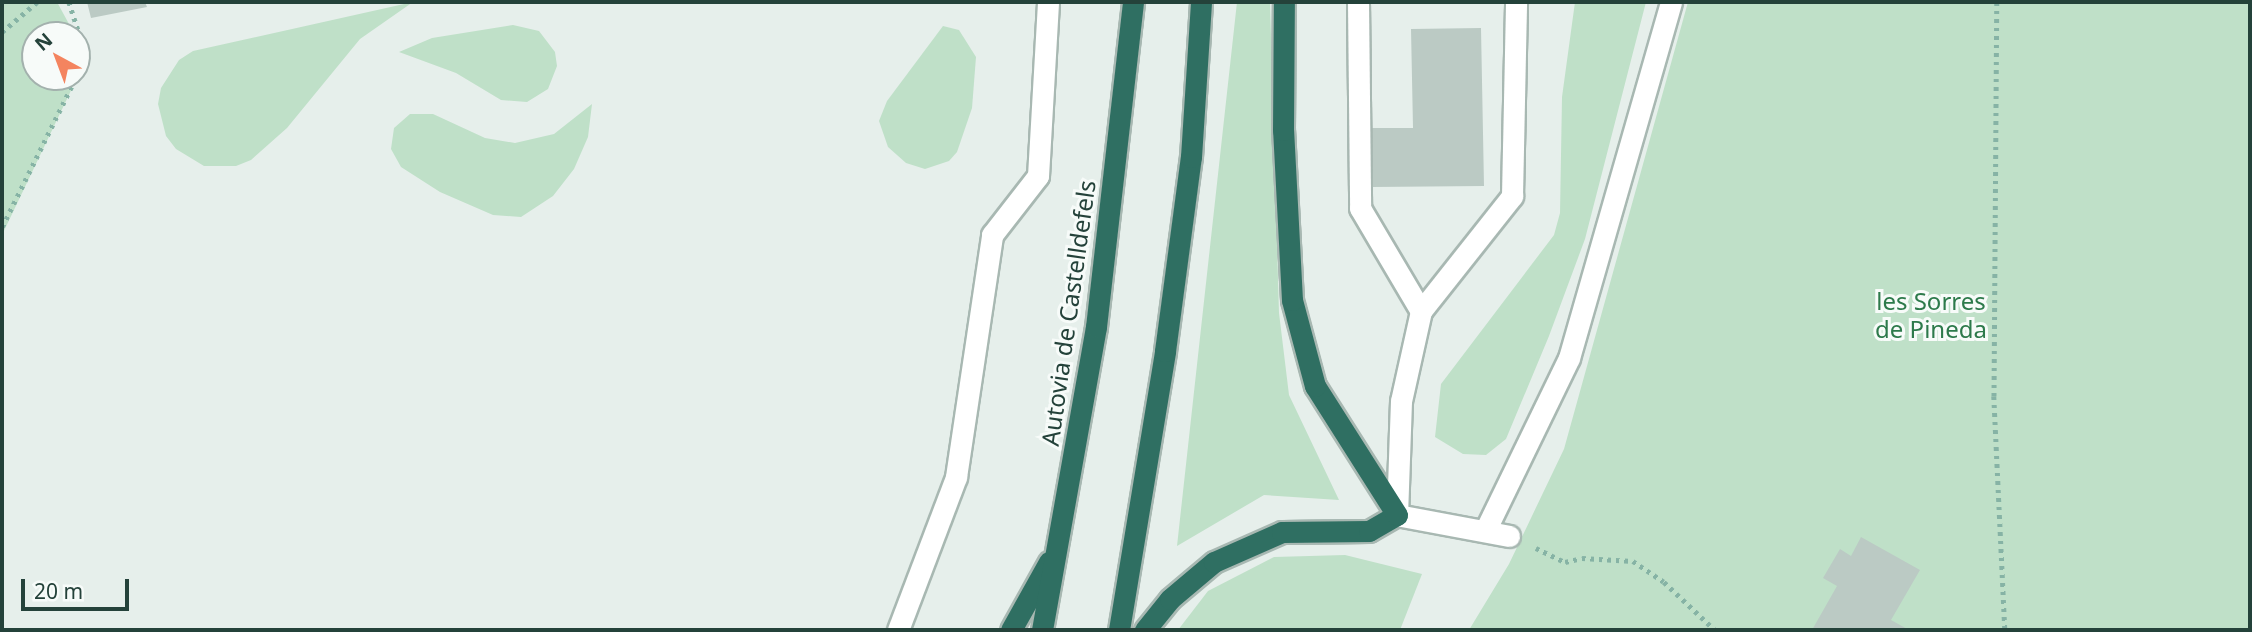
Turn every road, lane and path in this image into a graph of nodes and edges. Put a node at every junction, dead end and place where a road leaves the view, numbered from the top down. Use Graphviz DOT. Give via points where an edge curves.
graph roads {
  1 [pos="37,2"];
  2 [pos="69,2"];
  3 [pos="1048,2"];
  4 [pos="1133,2"];
  5 [pos="1201,2"];
  6 [pos="1284,2"];
  7 [pos="1357,2"];
  8 [pos="1516,2"];
  9 [pos="1671,2"];
  10 [pos="1997,2"];
  11 [pos="75,21"];
  12 [pos="2,32"];
  13 [pos="69,91"];
  14 [pos="2,227"];
  15 [pos="1420,311"];
  16 [pos="1397,515"];
  17 [pos="1486,529"];
  18 [pos="1508,536"];
  19 [pos="1058,545"];
  20 [pos="898,630"];
  21 [pos="1011,630"];
  22 [pos="1042,630"];
  23 [pos="1119,630"];
  24 [pos="1145,630"];
  25 [pos="1715,630"];
  26 [pos="2005,630"];
  1 -- 12 [label="path"];
  2 -- 11 [label="path"];
  3 -- 20 [label="lane" via="1038,176 992,235 956,477"];
  4 -- 19 [label="highway, Autovia de Castelldefels" via="1096,327"];
  5 -- 23 [label="highway" via="1189,171"];
  6 -- 16 [label="highway" via="1283,130 1292,300 1314,386"];
  7 -- 15 [label="lane" via="1360,208"];
  8 -- 15 [label="lane" via="1512,196"];
  9 -- 17 [label="lane" via="1569,358"];
  10 -- 26 [label="path" via="1994,396"];
  13 -- 14 [label="path"];
  15 -- 16 [label="lane" via="1401,401"];
  16 -- 17 [label="lane"];
  16 -- 24 [label="highway" via="1369,531 1282,532 1214,562 1170,599"];
  17 -- 18 [label="lane"];
  18 -- 25 [label="path" via="1565,562 1582,558 1633,561 1664,582"];
  19 -- 21 [label="highway"];
  19 -- 22 [label="highway, Autovia de Castelldefels"];
}
